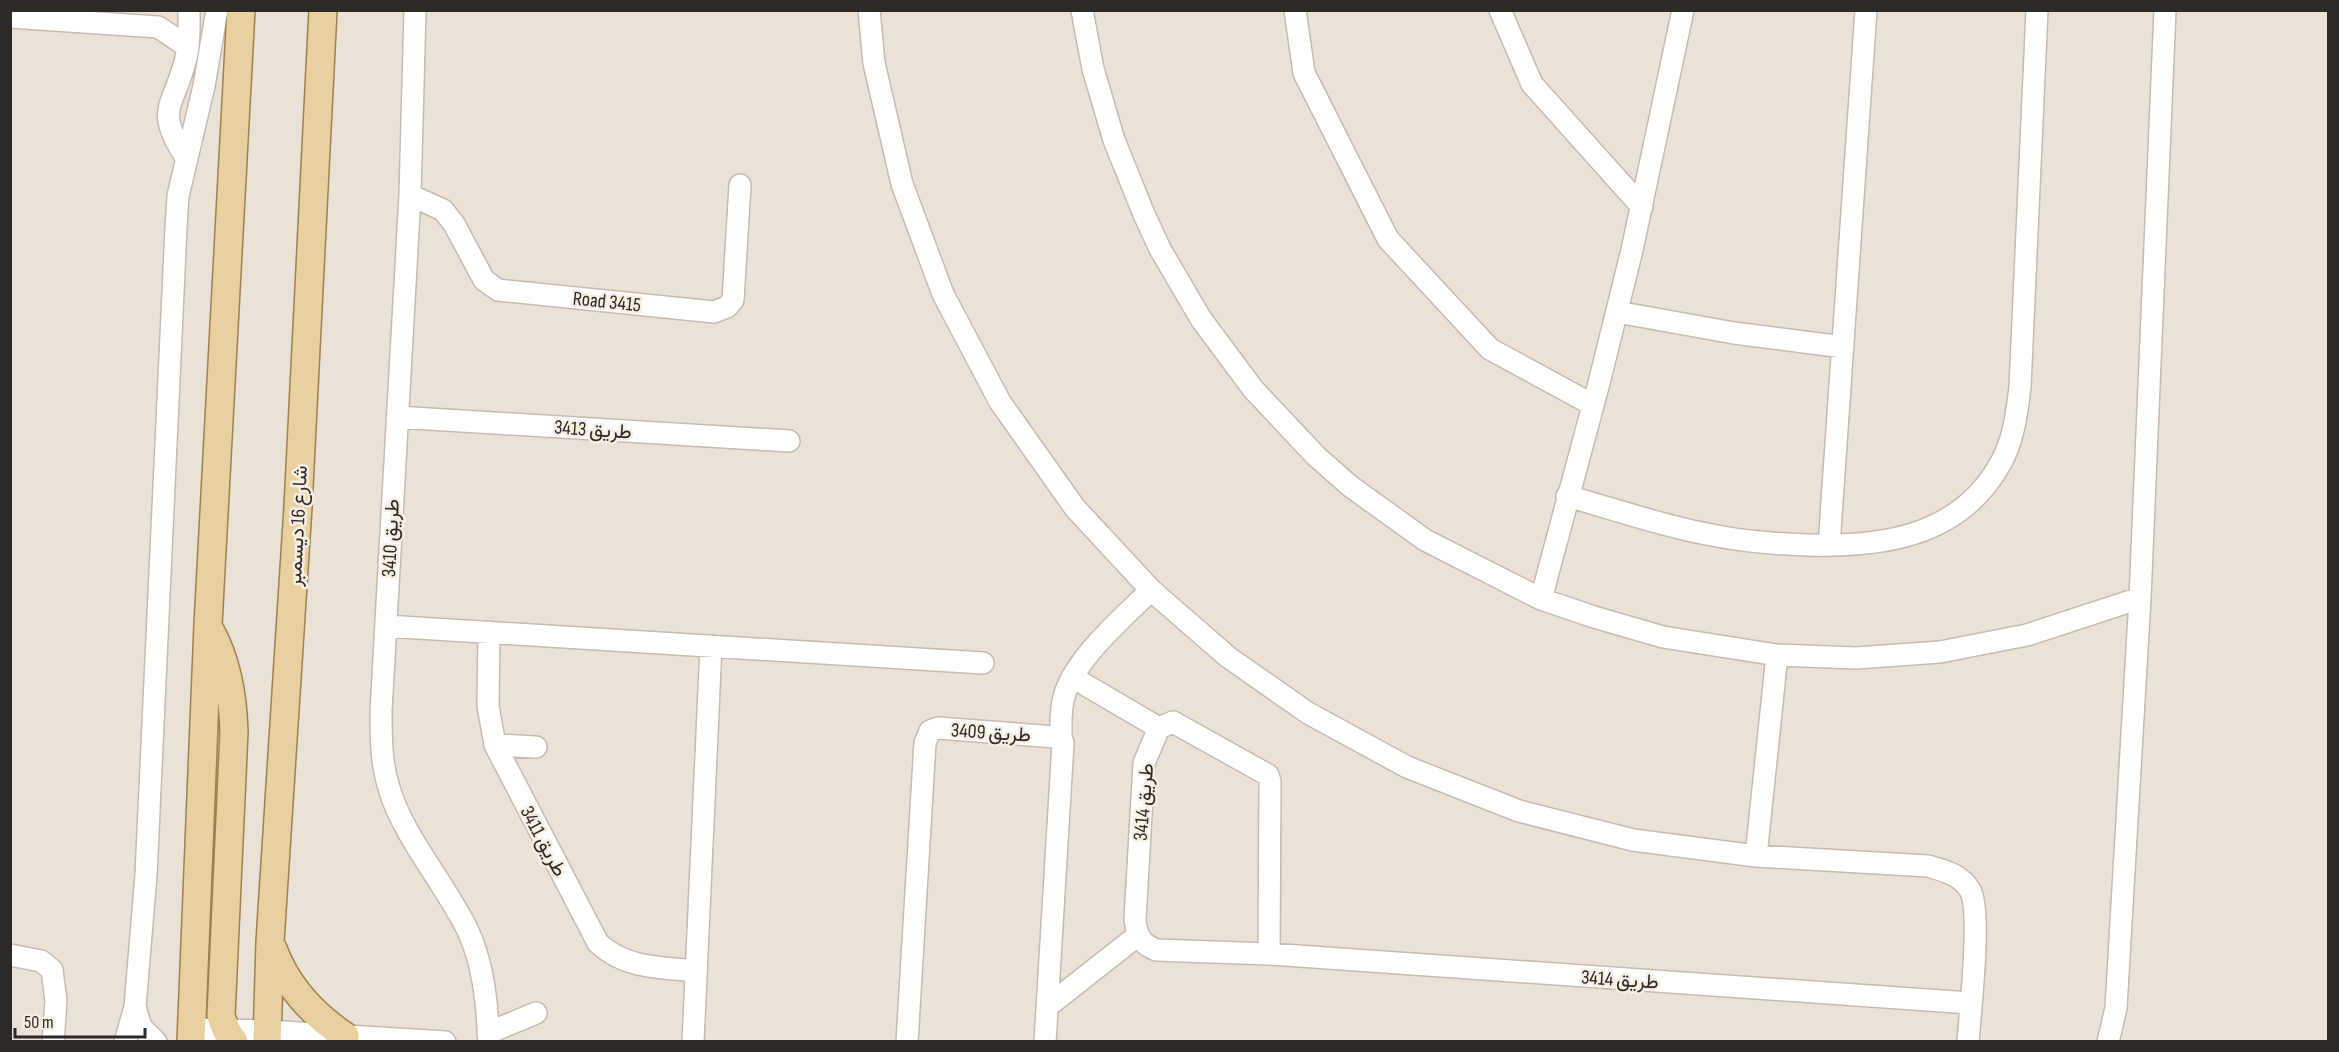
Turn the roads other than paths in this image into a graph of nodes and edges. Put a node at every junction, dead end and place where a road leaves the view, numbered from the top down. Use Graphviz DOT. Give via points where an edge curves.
graph roads {
  1 [pos="189,10"];
  2 [pos="218,10"];
  3 [pos="241,10"];
  4 [pos="323,10"];
  5 [pos="415,10"];
  6 [pos="869,10"];
  7 [pos="1082,10"];
  8 [pos="1295,10"];
  9 [pos="1500,10"];
  10 [pos="1683,10"];
  11 [pos="1866,10"];
  12 [pos="2037,10"];
  13 [pos="2165,10"];
  14 [pos="10,17"];
  15 [pos="188,47"];
  16 [pos="187,159"];
  17 [pos="740,185"];
  18 [pos="410,195"];
  19 [pos="1642,207"];
  20 [pos="1617,312"];
  21 [pos="1843,347"];
  22 [pos="1593,405"];
  23 [pos="397,417"];
  24 [pos="789,441"];
  25 [pos="1567,496"];
  26 [pos="1829,545"];
  27 [pos="1151,590"];
  28 [pos="2140,598"];
  29 [pos="1541,599"];
  30 [pos="208,625"];
  31 [pos="386,626"];
  32 [pos="489,632"];
  33 [pos="711,646"];
  34 [pos="1777,654"];
  35 [pos="983,663"];
  36 [pos="1072,677"];
  37 [pos="1159,728"];
  38 [pos="1061,738"];
  39 [pos="495,745"];
  40 [pos="536,747"];
  41 [pos="1756,856"];
  42 [pos="1137,936"];
  43 [pos="270,942"];
  44 [pos="1269,954"];
  45 [pos="10,955"];
  46 [pos="696,971"];
  47 [pos="1970,1003"];
  48 [pos="1048,1006"];
  49 [pos="135,1007"];
  50 [pos="536,1013"];
  51 [pos="191,1035"];
  52 [pos="230,1036"];
  53 [pos="267,1036"];
  54 [pos="345,1036"];
  55 [pos="489,1037"];
  56 [pos="53,1041"];
  57 [pos="125,1041"];
  58 [pos="156,1041"];
  59 [pos="445,1041"];
  60 [pos="693,1041"];
  61 [pos="907,1041"];
  62 [pos="1045,1041"];
  63 [pos="1968,1041"];
  64 [pos="2108,1041"];
  1 -- 15 [label="street"];
  2 -- 16 [label="street"];
  3 -- 30 [label="main road"];
  4 -- 43 [label="main road, شارع 16 ديسمبر" via="290,663"];
  5 -- 18 [label="street, طريق 3410"];
  6 -- 27 [label="street" via="874,63 902,184 943,294 1000,402 1075,508"];
  7 -- 29 [label="street" via="1102,105 1139,203 1180,285 1224,352 1283,423 1341,479 1425,540"];
  8 -- 22 [label="street" via="1304,73 1388,239 1490,349"];
  9 -- 19 [label="street" via="1532,84"];
  10 -- 19 [label="street"];
  11 -- 21 [label="street"];
  12 -- 26 [label="street" via="2022,367 2018,407 2001,465 1971,501 1933,527 1897,539"];
  13 -- 28 [label="street"];
  14 -- 15 [label="street" via="158,27"];
  15 -- 16 [label="street" via="168,106 173,138"];
  16 -- 49 [label="street" via="178,196 176,228 146,875"];
  17 -- 18 [label="street, Road 3415" via="733,300 714,312 498,290 484,280 443,210"];
  18 -- 23 [label="street, طريق 3410"];
  19 -- 20 [label="street"];
  20 -- 21 [label="street"];
  20 -- 22 [label="street"];
  21 -- 26 [label="street"];
  22 -- 25 [label="street"];
  23 -- 24 [label="street, طريق 3413"];
  23 -- 31 [label="street, طريق 3410"];
  25 -- 26 [label="street" via="1719,537"];
  25 -- 29 [label="street"];
  27 -- 36 [label="street"];
  27 -- 41 [label="street" via="1228,657 1308,713 1407,767 1519,811 1633,840"];
  28 -- 34 [label="street" via="2027,635 1940,652 1856,658"];
  28 -- 64 [label="street" via="2116,1008"];
  29 -- 34 [label="street" via="1663,637"];
  30 -- 51 [label="main road"];
  30 -- 52 [label="main road" via="221,650 233,703 221,1016"];
  31 -- 32 [label="street"];
  31 -- 55 [label="street, طريق 3410" via="381,753 389,789 469,934 479,961"];
  32 -- 33 [label="street"];
  32 -- 39 [label="street, طريق 3411" via="489,713"];
  33 -- 35 [label="street"];
  33 -- 46 [label="street"];
  34 -- 41 [label="street"];
  36 -- 37 [label="street"];
  36 -- 38 [label="street" via="1064,698"];
  37 -- 42 [label="street, طريق 3414" via="1144,764"];
  37 -- 44 [label="street" via="1173,722 1268,774"];
  38 -- 48 [label="street"];
  38 -- 61 [label="street, طريق 3409" via="938,728 930,731 925,743"];
  39 -- 40 [label="street"];
  39 -- 46 [label="street, طريق 3411" via="598,943 623,961"];
  41 -- 47 [label="street" via="1928,866 1955,874 1971,892 1976,920"];
  42 -- 44 [label="street, طريق 3414" via="1155,950"];
  42 -- 48 [label="street"];
  43 -- 53 [label="main road, شارع 16 ديسمبر"];
  43 -- 54 [label="main road" via="287,980 299,996"];
  44 -- 47 [label="street, طريق 3414"];
  45 -- 56 [label="street" via="41,961 52,970 56,1001"];
  46 -- 60 [label="street"];
  47 -- 63 [label="street"];
  48 -- 62 [label="street"];
  49 -- 57 [label="street"];
  49 -- 58 [label="street" via="141,1027"];
  50 -- 55 [label="street"];
  51 -- 52 [label="street"];
  52 -- 53 [label="street"];
  53 -- 54 [label="street"];
  54 -- 59 [label="street"];
}
